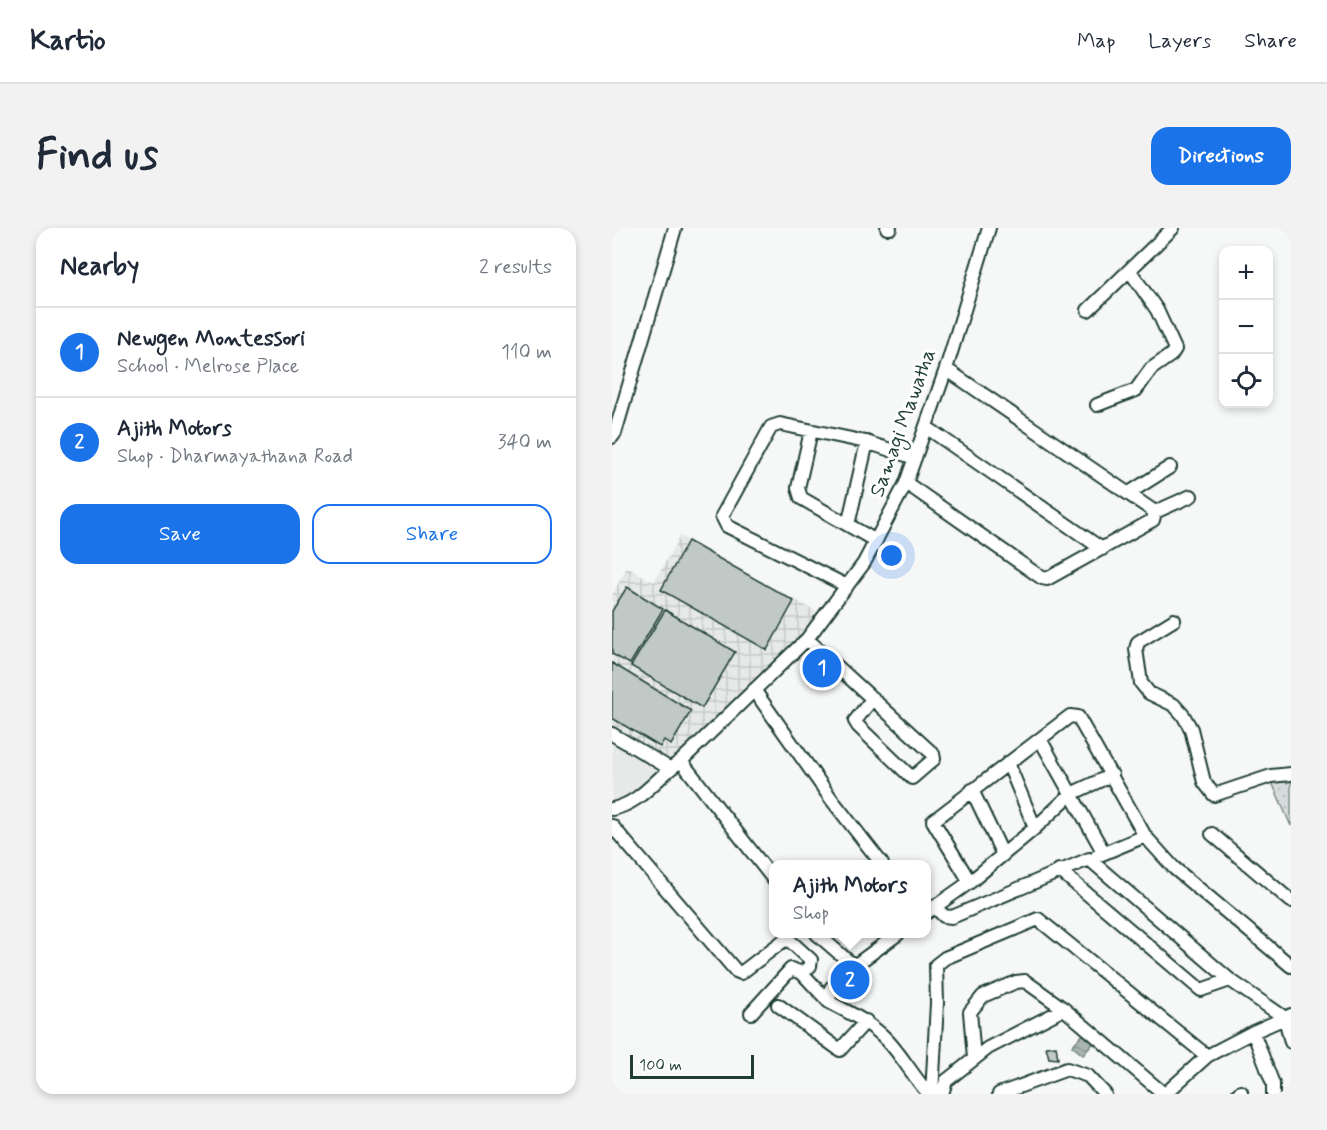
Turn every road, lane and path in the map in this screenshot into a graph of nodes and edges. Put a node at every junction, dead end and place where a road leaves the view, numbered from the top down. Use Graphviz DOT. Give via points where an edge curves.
graph roads {
  1 [pos="675,228"];
  2 [pos="989,228"];
  3 [pos="1173,228"];
  4 [pos="1130,271"];
  5 [pos="1088,310"];
  6 [pos="946,369"];
  7 [pos="1097,405"];
  8 [pos="926,427"];
  9 [pos="811,431"];
  10 [pos="612,437"];
  11 [pos="867,442"];
  12 [pos="915,458"];
  13 [pos="1170,467"];
  14 [pos="906,483"];
  15 [pos="1129,493"];
  16 [pos="1191,496"];
  17 [pos="1155,512"];
  18 [pos="848,525"];
  19 [pos="876,541"];
  20 [pos="1102,549"];
  21 [pos="847,586"];
  22 [pos="1174,620"];
  23 [pos="807,639"];
  24 [pos="754,690"];
  25 [pos="873,698"];
  26 [pos="612,734"];
  27 [pos="1040,739"];
  28 [pos="681,761"];
  29 [pos="1008,763"];
  30 [pos="669,768"];
  31 [pos="1291,774"];
  32 [pos="1112,775"];
  33 [pos="972,790"];
  34 [pos="1071,794"];
  35 [pos="612,809"];
  36 [pos="612,826"];
  37 [pos="1035,828"];
  38 [pos="1212,834"];
  39 [pos="1145,836"];
  40 [pos="1104,853"];
  41 [pos="1003,855"];
  42 [pos="1089,859"];
  43 [pos="879,860"];
  44 [pos="1059,870"];
  45 [pos="769,874"];
  46 [pos="970,882"];
  47 [pos="1291,901"];
  48 [pos="931,911"];
  49 [pos="823,938"];
  50 [pos="891,938"];
  51 [pos="854,966"];
  52 [pos="1291,966"];
  53 [pos="802,973"];
  54 [pos="1230,980"];
  55 [pos="829,1002"];
  56 [pos="778,1005"];
  57 [pos="1064,1009"];
  58 [pos="751,1013"];
  59 [pos="1288,1016"];
  60 [pos="866,1021"];
  61 [pos="1253,1032"];
  62 [pos="1291,1042"];
  63 [pos="1207,1056"];
  64 [pos="974,1058"];
  65 [pos="931,1094"];
  66 [pos="942,1094"];
  67 [pos="999,1094"];
  68 [pos="1105,1094"];
  69 [pos="1165,1094"];
  70 [pos="1273,1094"];
  1 -- 10 [label="street"];
  2 -- 6 [label="street, Samagi Mawatha"];
  3 -- 4 [label="street"];
  4 -- 5 [label="street"];
  4 -- 7 [label="street" via="1157,310 1175,349 1151,369 1136,390"];
  6 -- 8 [label="street, Samagi Mawatha"];
  6 -- 15 [label="street"];
  8 -- 12 [label="street, Samagi Mawatha"];
  8 -- 20 [label="street"];
  9 -- 11 [label="street"];
  9 -- 18 [label="street" via="798,488 801,498"];
  9 -- 21 [label="street" via="780,424 771,427 722,516 727,526"];
  11 -- 12 [label="street"];
  11 -- 18 [label="street"];
  12 -- 14 [label="street, Samagi Mawatha"];
  13 -- 15 [label="street"];
  14 -- 19 [label="street, Samagi Mawatha"];
  14 -- 20 [label="street" via="1042,578 1055,577"];
  15 -- 17 [label="street"];
  16 -- 17 [label="street"];
  17 -- 20 [label="street" via="1153,520"];
  18 -- 19 [label="street"];
  19 -- 21 [label="street, Samagi Mawatha"];
  21 -- 23 [label="street, Samagi Mawatha"];
  22 -- 31 [label="street" via="1138,642 1141,683 1149,693 1174,705 1183,715 1191,729 1204,782 1214,795 1271,776"];
  23 -- 24 [label="street, Samagi Mawatha"];
  23 -- 25 [label="street"];
  24 -- 28 [label="street, Samagi Mawatha"];
  24 -- 43 [label="street"];
  25 -- 25 [label="street" via="933,754 934,759 912,778 855,722"];
  26 -- 30 [label="street"];
  27 -- 29 [label="street"];
  27 -- 32 [label="street" via="1070,716 1078,717"];
  27 -- 34 [label="street"];
  28 -- 30 [label="street, Samagi Mawatha"];
  28 -- 45 [label="street"];
  29 -- 33 [label="street"];
  29 -- 37 [label="street"];
  30 -- 35 [label="street, Samagi Mawatha" via="635,801"];
  32 -- 34 [label="street"];
  32 -- 39 [label="street"];
  33 -- 41 [label="street"];
  33 -- 46 [label="street" via="933,821"];
  34 -- 37 [label="street"];
  34 -- 40 [label="street"];
  36 -- 53 [label="street" via="736,971 741,973 789,940 812,960"];
  37 -- 41 [label="street"];
  38 -- 47 [label="street"];
  39 -- 40 [label="street"];
  39 -- 52 [label="street" via="1174,868"];
  40 -- 42 [label="street"];
  41 -- 46 [label="street"];
  42 -- 44 [label="street"];
  42 -- 54 [label="street"];
  44 -- 48 [label="street" via="952,917"];
  44 -- 54 [label="street" via="1200,990"];
  46 -- 48 [label="street"];
  49 -- 51 [label="street"];
  50 -- 51 [label="street"];
  51 -- 55 [label="street" via="831,988"];
  53 -- 55 [label="street"];
  53 -- 58 [label="street" via="791,969"];
  54 -- 59 [label="street"];
  55 -- 60 [label="street"];
  56 -- 60 [label="street" via="840,1050"];
  57 -- 64 [label="street"];
  57 -- 64 [label="street" via="1025,981 983,996 970,1012"];
  57 -- 69 [label="street"];
  59 -- 61 [label="street"];
  59 -- 62 [label="street"];
  60 -- 65 [label="street" via="889,1041"];
  61 -- 63 [label="street"];
  61 -- 70 [label="street" via="1273,1084"];
  63 -- 65 [label="street" via="1038,919 936,965"];
  63 -- 69 [label="street"];
  64 -- 66 [label="street" via="946,1081"];
  67 -- 68 [label="street" via="1067,1069 1088,1076"];
}
